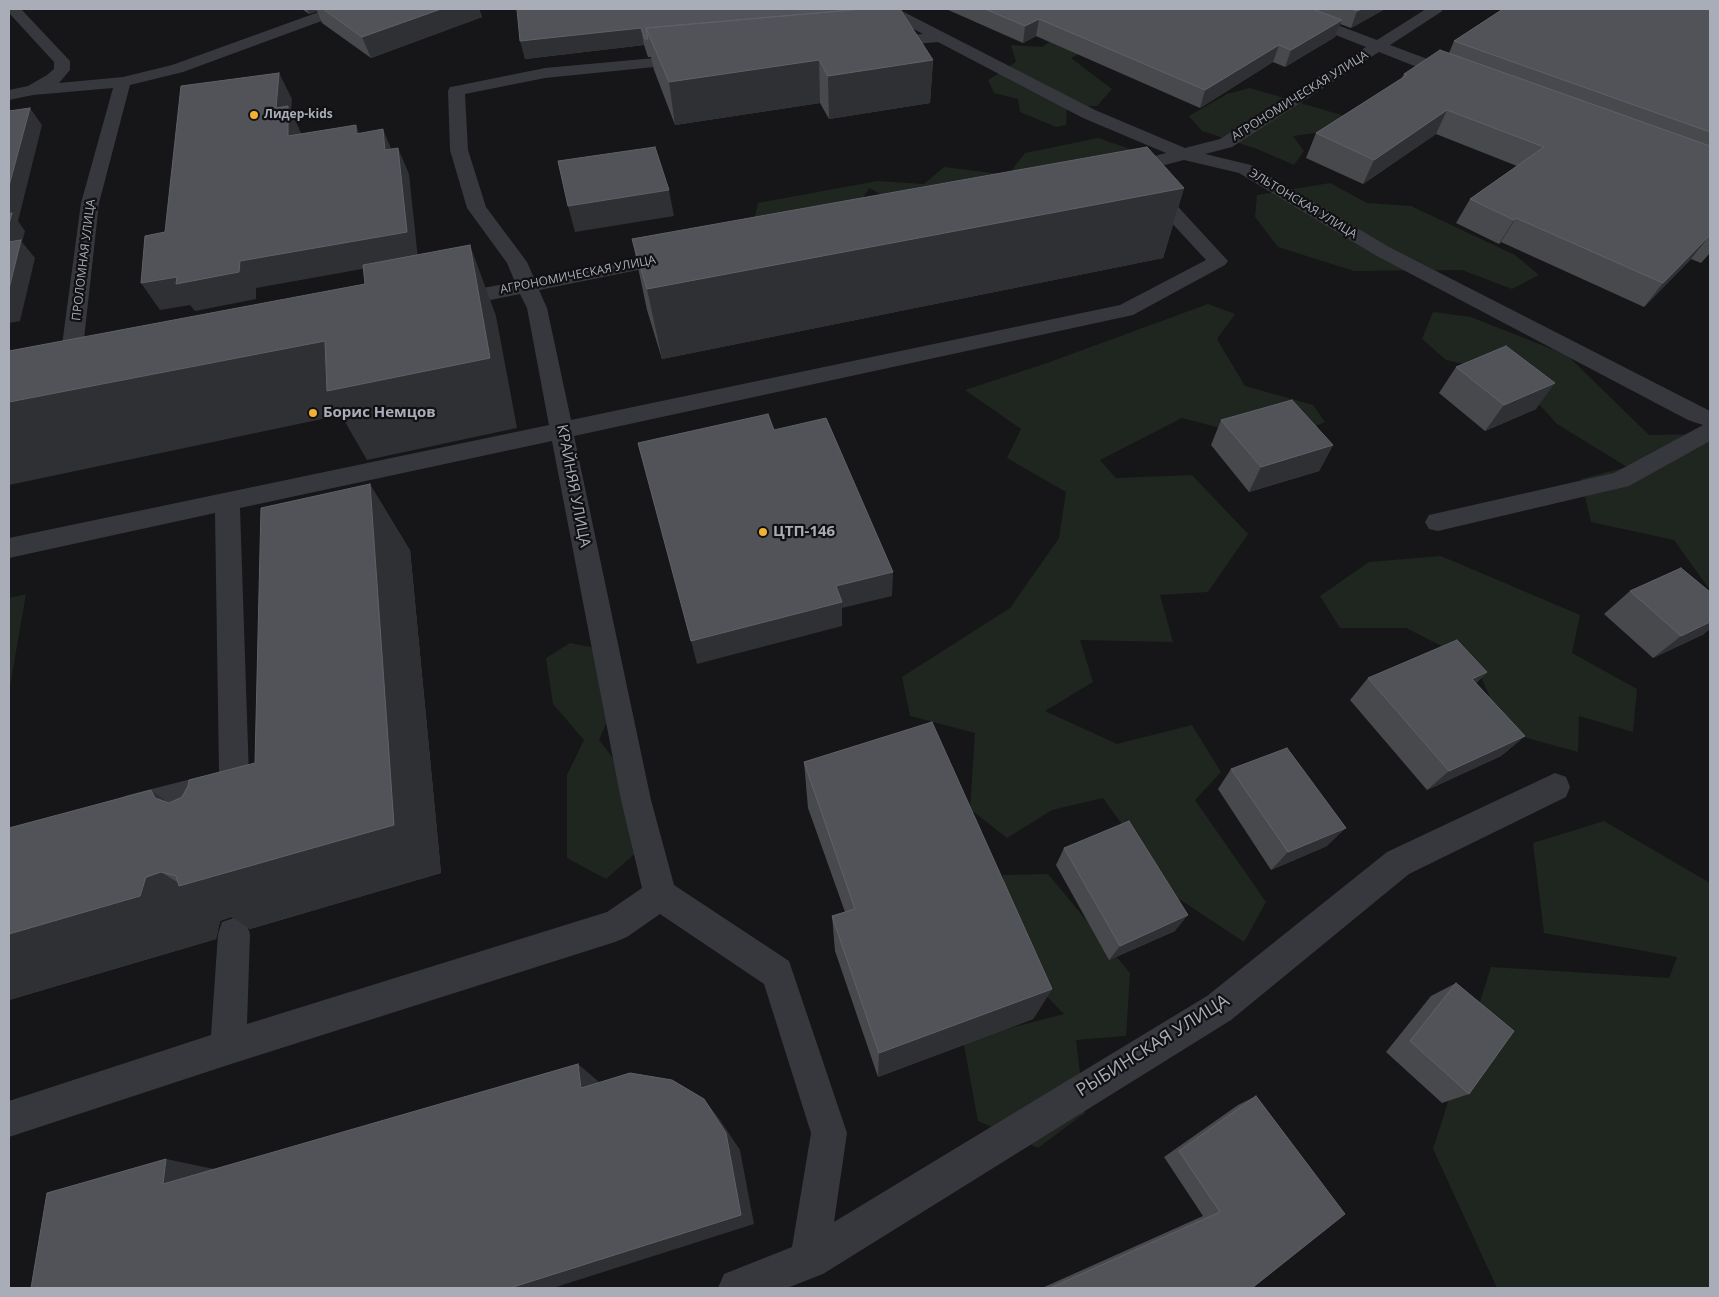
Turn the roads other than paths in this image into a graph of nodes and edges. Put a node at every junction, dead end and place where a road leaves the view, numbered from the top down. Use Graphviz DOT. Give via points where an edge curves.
graph roads {
  1 [pos="13,9"];
  2 [pos="341,9"];
  3 [pos="887,9"];
  4 [pos="1282,9"];
  5 [pos="1436,9"];
  6 [pos="941,37"];
  7 [pos="863,44"];
  8 [pos="1378,47"];
  9 [pos="706,58"];
  10 [pos="1470,81"];
  11 [pos="123,82"];
  12 [pos="33,90"];
  13 [pos="9,96"];
  14 [pos="1183,154"];
  15 [pos="1131,168"];
  16 [pos="1102,174"];
  17 [pos="686,254"];
  18 [pos="526,285"];
  19 [pos="428,306"];
  20 [pos="87,377"];
  21 [pos="1710,419"];
  22 [pos="562,429"];
  23 [pos="1710,431"];
  24 [pos="227,501"];
  25 [pos="1438,522"];
  26 [pos="9,548"];
  27 [pos="233,782"];
  28 [pos="1555,787"];
  29 [pos="102,816"];
  30 [pos="237,836"];
  31 [pos="660,895"];
  32 [pos="234,934"];
  33 [pos="228,1046"];
  34 [pos="9,1119"];
  35 [pos="809,1260"];
  36 [pos="738,1288"];
  1 -- 12 [label="street" via="62,61 62,70"];
  2 -- 11 [label="street" via="177,69"];
  3 -- 6 [label="street, ЭЛЬТОНСКАЯ УЛИЦА"];
  4 -- 8 [label="street"];
  5 -- 8 [label="street, АГРОНОМИЧЕСКАЯ УЛИЦА"];
  6 -- 7 [label="street"];
  6 -- 14 [label="street, ЭЛЬТОНСКАЯ УЛИЦА" via="1088,114"];
  8 -- 10 [label="street"];
  8 -- 14 [label="street, АГРОНОМИЧЕСКАЯ УЛИЦА" via="1226,143"];
  9 -- 18 [label="street, КРАЙНЯЯ УЛИЦА" via="545,73 456,91 459,150 477,208 517,262"];
  11 -- 12 [label="street"];
  11 -- 20 [label="street, ПРОЛОМНАЯ УЛИЦА" via="90,203 59,383"];
  12 -- 13 [label="street"];
  14 -- 15 [label="street, АГРОНОМИЧЕСКАЯ УЛИЦА"];
  14 -- 21 [label="street, ЭЛЬТОНСКАЯ УЛИЦА" via="1246,169 1382,251"];
  15 -- 16 [label="street, АГРОНОМИЧЕСКАЯ УЛИЦА"];
  15 -- 22 [label="street" via="1218,261 1126,310"];
  17 -- 18 [label="street, АГРОНОМИЧЕСКАЯ УЛИЦА"];
  18 -- 19 [label="street, АГРОНОМИЧЕСКАЯ УЛИЦА"];
  18 -- 22 [label="street, КРАЙНЯЯ УЛИЦА" via="537,308"];
  22 -- 24 [label="street"];
  22 -- 31 [label="street, КРАЙНЯЯ УЛИЦА" via="636,800"];
  23 -- 25 [label="street" via="1620,480"];
  24 -- 26 [label="street"];
  24 -- 27 [label="street"];
  27 -- 29 [label="street"];
  27 -- 30 [label="street"];
  28 -- 35 [label="street, РЫБИНСКАЯ УЛИЦА" via="1398,863 1219,1008"];
  31 -- 33 [label="street" via="615,926"];
  31 -- 35 [label="street" via="777,973 829,1134"];
  32 -- 33 [label="street"];
  33 -- 34 [label="street"];
  35 -- 36 [label="street, РЫБИНСКАЯ УЛИЦА"];
}
